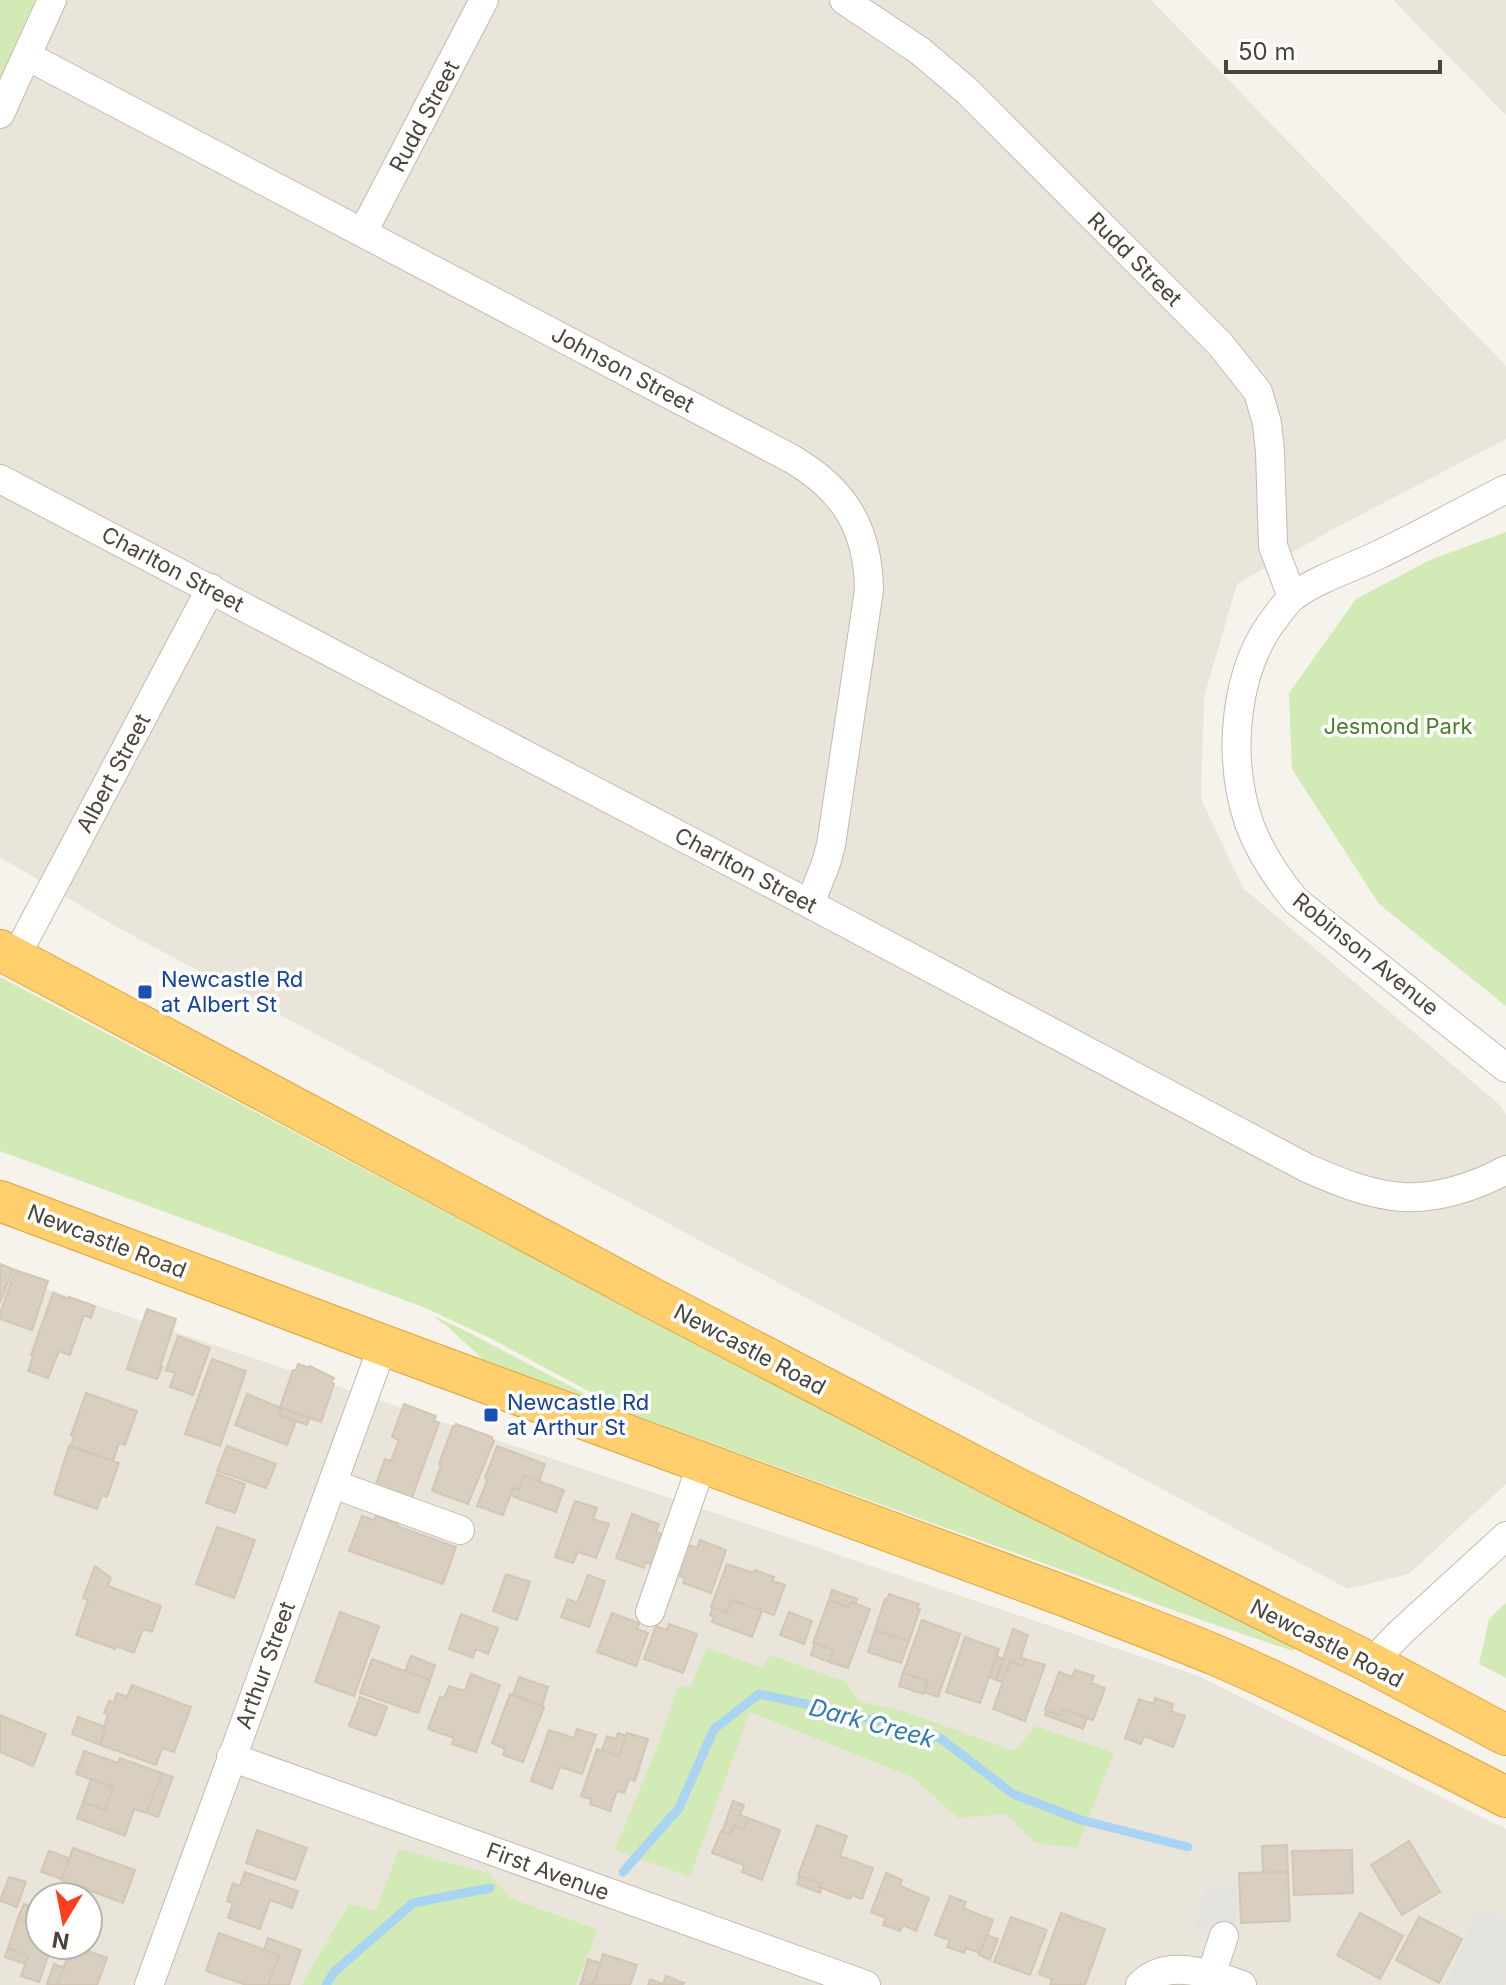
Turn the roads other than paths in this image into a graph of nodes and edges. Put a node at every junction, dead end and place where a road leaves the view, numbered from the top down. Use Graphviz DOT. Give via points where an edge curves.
graph roads {
  1 [pos="52,0"];
  2 [pos="484,0"];
  3 [pos="844,0"];
  4 [pos="27,56"];
  5 [pos="0,114"];
  6 [pos="363,232"];
  7 [pos="0,479"];
  8 [pos="1506,489"];
  9 [pos="211,588"];
  10 [pos="1292,597"];
  11 [pos="810,904"];
  12 [pos="7,954"];
  13 [pos="1506,1068"];
  14 [pos="1506,1170"];
  15 [pos="0,1201"];
  16 [pos="383,1345"];
  17 [pos="702,1463"];
  18 [pos="333,1484"];
  19 [pos="460,1530"];
  20 [pos="1506,1536"];
  21 [pos="650,1612"];
  22 [pos="1371,1663"];
  23 [pos="1339,1713"];
  24 [pos="1506,1735"];
  25 [pos="231,1757"];
  26 [pos="1506,1797"];
  27 [pos="1224,1936"];
  28 [pos="1211,1975"];
  29 [pos="149,1985"];
  30 [pos="866,1985"];
  31 [pos="1140,1985"];
  32 [pos="1242,1985"];
  1 -- 4 [label="street"];
  2 -- 6 [label="street, Rudd Street"];
  3 -- 10 [label="street, Rudd Street" via="920,51 966,90 1240,368 1258,392 1267,423 1273,546"];
  4 -- 5 [label="street"];
  4 -- 6 [label="street, Johnson Street"];
  6 -- 11 [label="street, Johnson Street" via="792,459 829,485 844,503 864,544 869,590 831,845"];
  7 -- 9 [label="street, Charlton Street"];
  8 -- 10 [label="street, Robinson Avenue"];
  9 -- 11 [label="street, Charlton Street"];
  9 -- 12 [label="street, Albert Street"];
  10 -- 13 [label="street, Robinson Avenue" via="1256,650 1244,684 1239,725 1241,795 1262,853 1296,901"];
  11 -- 14 [label="street, Charlton Street" via="1341,1183 1404,1197 1439,1194"];
  12 -- 22 [label="highway, Newcastle Road" via="1011,1485"];
  15 -- 16 [label="highway, Newcastle Road"];
  16 -- 17 [label="highway, Newcastle Road"];
  16 -- 18 [label="street, Arthur Street"];
  17 -- 21 [label="street"];
  17 -- 23 [label="highway, Newcastle Road" via="1178,1640"];
  18 -- 19 [label="street"];
  18 -- 25 [label="street, Arthur Street"];
  20 -- 22 [label="street"];
  22 -- 23 [label="highway"];
  22 -- 24 [label="highway, Newcastle Road"];
  23 -- 26 [label="highway, Newcastle Road"];
  25 -- 29 [label="street, Arthur Street"];
  25 -- 30 [label="street, First Avenue"];
  27 -- 28 [label="street"];
  28 -- 31 [label="street" via="1165,1971"];
  28 -- 32 [label="street"];
}
